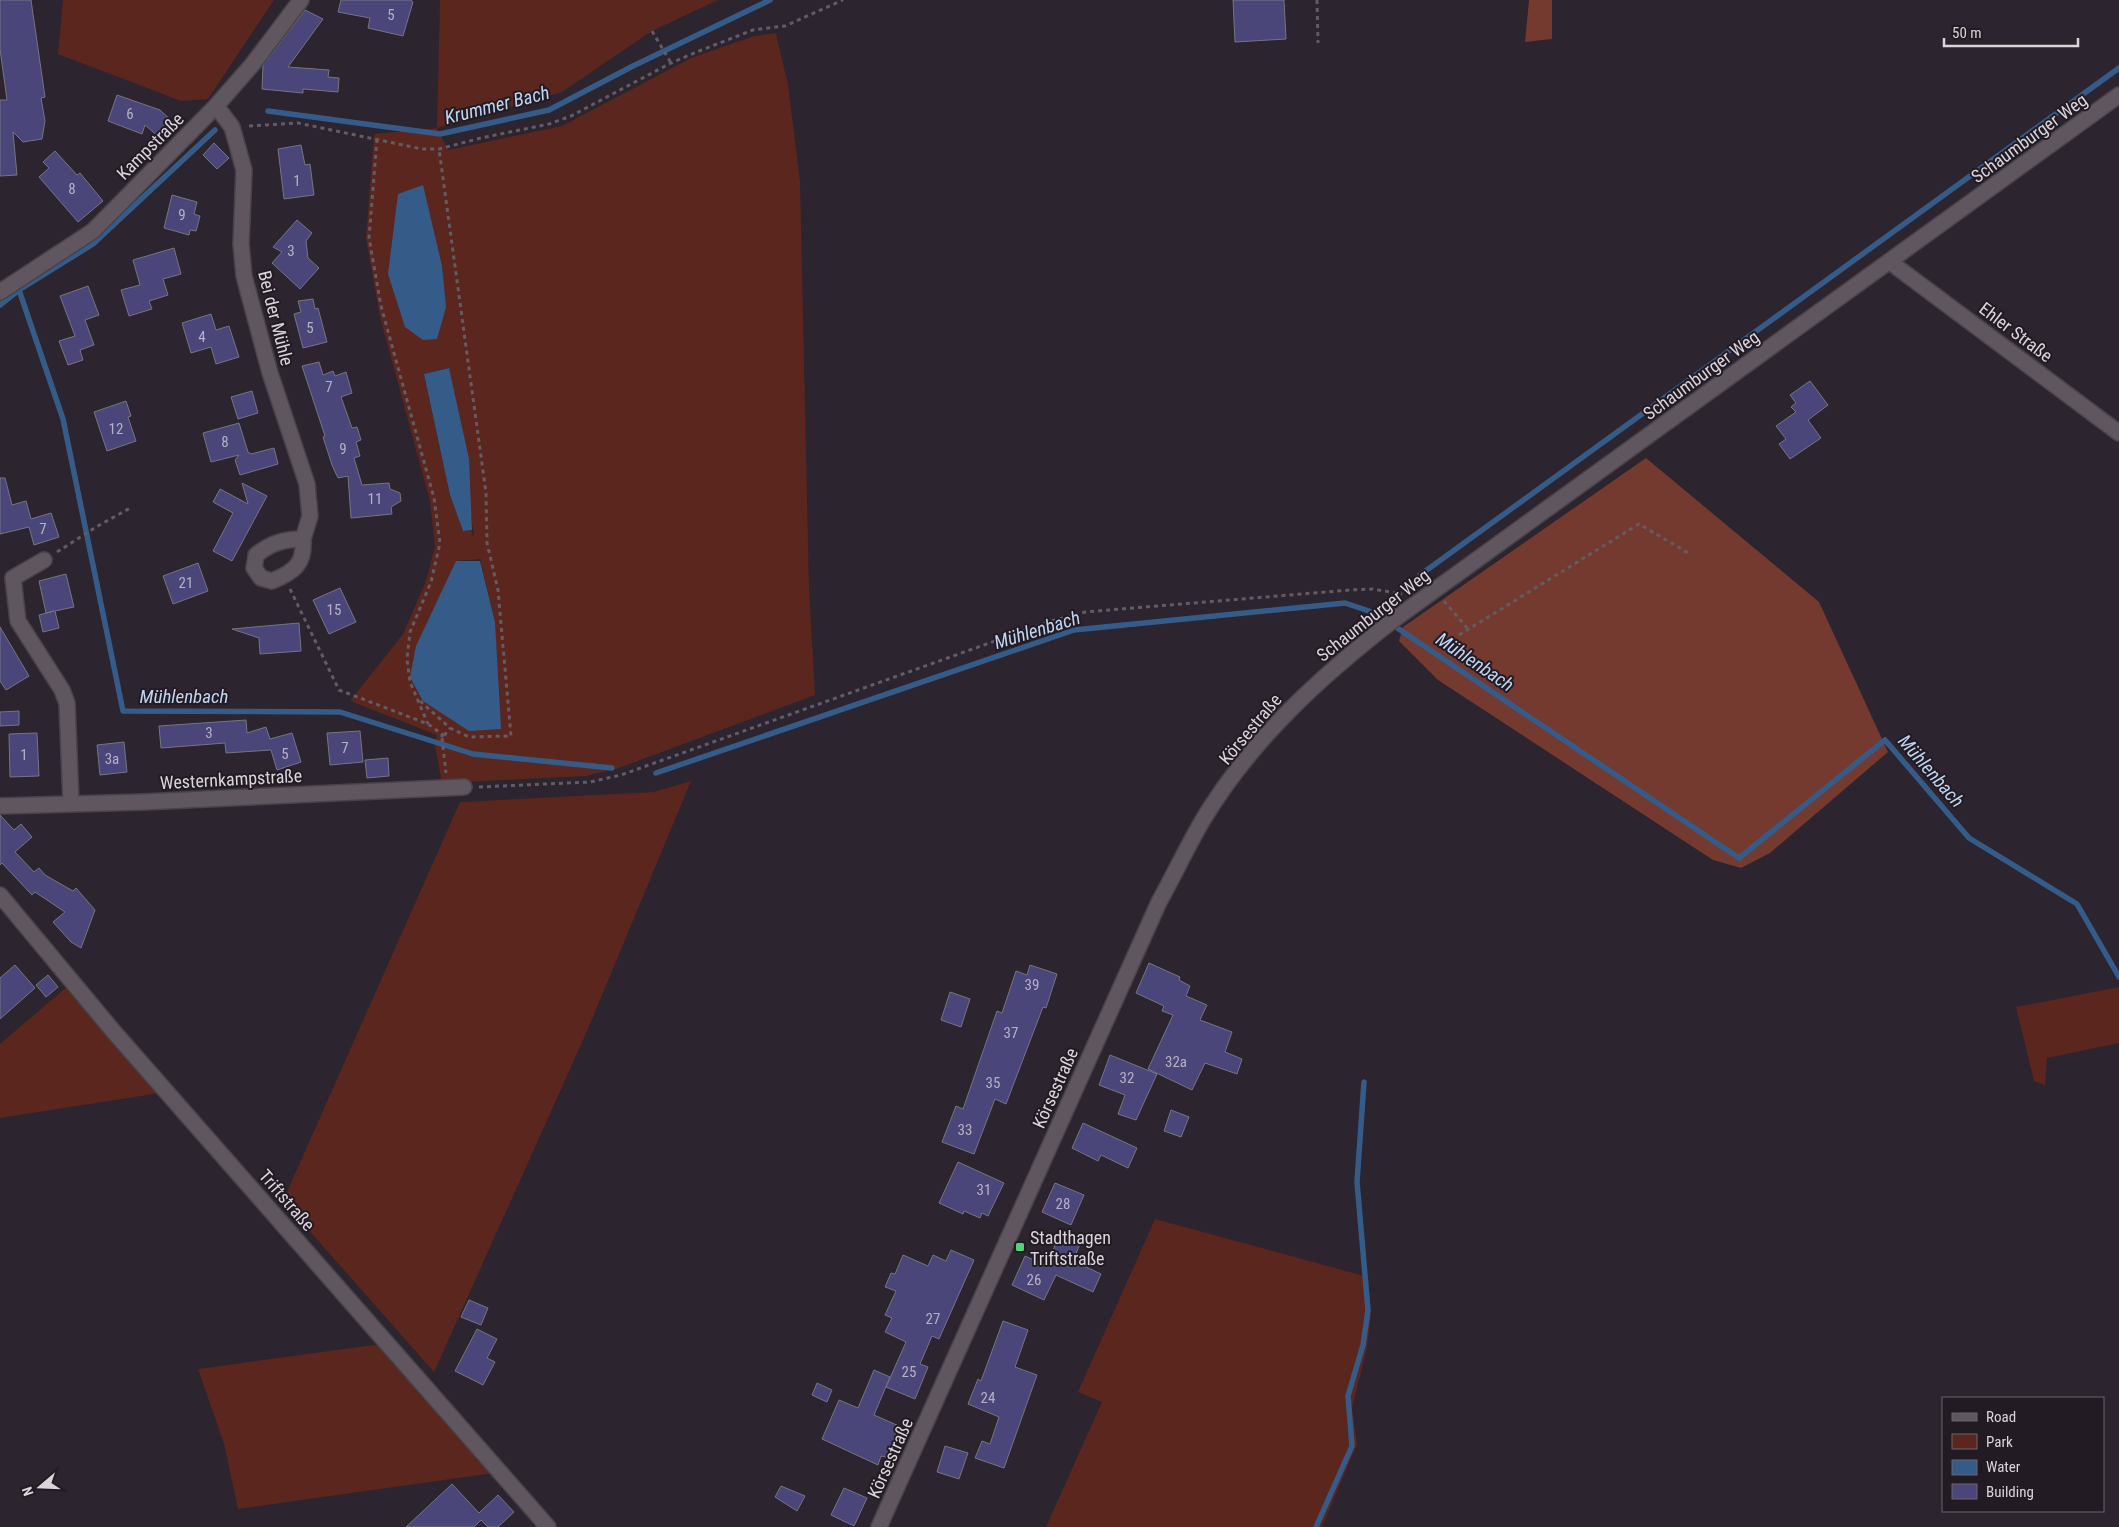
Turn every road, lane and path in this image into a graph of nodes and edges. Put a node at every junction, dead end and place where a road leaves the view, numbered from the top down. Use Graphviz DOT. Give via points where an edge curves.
graph roads {
  1 [pos="302,0"];
  2 [pos="843,0"];
  3 [pos="1317,0"];
  4 [pos="652,31"];
  5 [pos="1318,43"];
  6 [pos="671,63"];
  7 [pos="2119,95"];
  8 [pos="216,106"];
  9 [pos="232,127"];
  10 [pos="377,139"];
  11 [pos="439,149"];
  12 [pos="1890,262"];
  13 [pos="0,292"];
  14 [pos="2119,433"];
  15 [pos="132,507"];
  16 [pos="303,539"];
  17 [pos="1690,554"];
  18 [pos="44,560"];
  19 [pos="283,576"];
  20 [pos="1435,590"];
  21 [pos="1422,599"];
  22 [pos="1468,629"];
  23 [pos="1460,635"];
  24 [pos="1308,690"];
  25 [pos="420,701"];
  26 [pos="428,724"];
  27 [pos="450,728"];
  28 [pos="442,738"];
  29 [pos="456,788"];
  30 [pos="71,803"];
  31 [pos="0,806"];
  32 [pos="0,896"];
  33 [pos="548,1527"];
  34 [pos="879,1527"];
  1 -- 8 [label="street, Kampstraße"];
  2 -- 6 [label="path" via="785,26 753,30"];
  3 -- 5 [label="path"];
  4 -- 6 [label="path"];
  6 -- 11 [label="path" via="571,116"];
  7 -- 12 [label="street, Schaumburger Weg"];
  8 -- 9 [label="street, Bei der Mühle"];
  8 -- 13 [label="street, Kampstraße" via="93,231"];
  9 -- 10 [label="path" via="298,124"];
  9 -- 16 [label="street, Bei der Mühle" via="244,170 241,244 244,276 270,373 307,484 310,516"];
  10 -- 11 [label="path" via="422,149"];
  10 -- 25 [label="path" via="369,238 381,306 434,498 440,542 431,582 410,632 406,659 410,682"];
  11 -- 27 [label="path" via="486,494 487,543 498,590 511,736 469,737"];
  12 -- 14 [label="street, Ehler Straße"];
  12 -- 20 [label="street, Schaumburger Weg"];
  15 -- 18 [label="path"];
  16 -- 19 [label="street, Bei der Mühle" via="304,553 298,566"];
  16 -- 19 [label="street" via="285,539 256,556 254,568 261,578 272,580"];
  17 -- 22 [label="path" via="1639,524"];
  18 -- 30 [label="street" via="13,578 18,621 62,690 66,703"];
  19 -- 26 [label="path" via="339,690"];
  20 -- 21 [label="street, Schaumburger Weg"];
  20 -- 22 [label="path"];
  21 -- 24 [label="street, Schaumburger Weg"];
  21 -- 29 [label="path" via="1373,589 1085,612 1048,622 621,775 590,782"];
  22 -- 23 [label="path"];
  24 -- 34 [label="street, Körsestraße" via="1254,749 1204,818 1159,902"];
  25 -- 26 [label="path"];
  25 -- 27 [label="path"];
  26 -- 28 [label="path" via="442,734"];
  27 -- 28 [label="path"];
  28 -- 29 [label="path" via="442,750"];
  29 -- 30 [label="street, Westernkampstraße"];
  30 -- 31 [label="street, Westernkampstraße"];
  32 -- 33 [label="street, Triftstraße" via="121,1040"];
}
